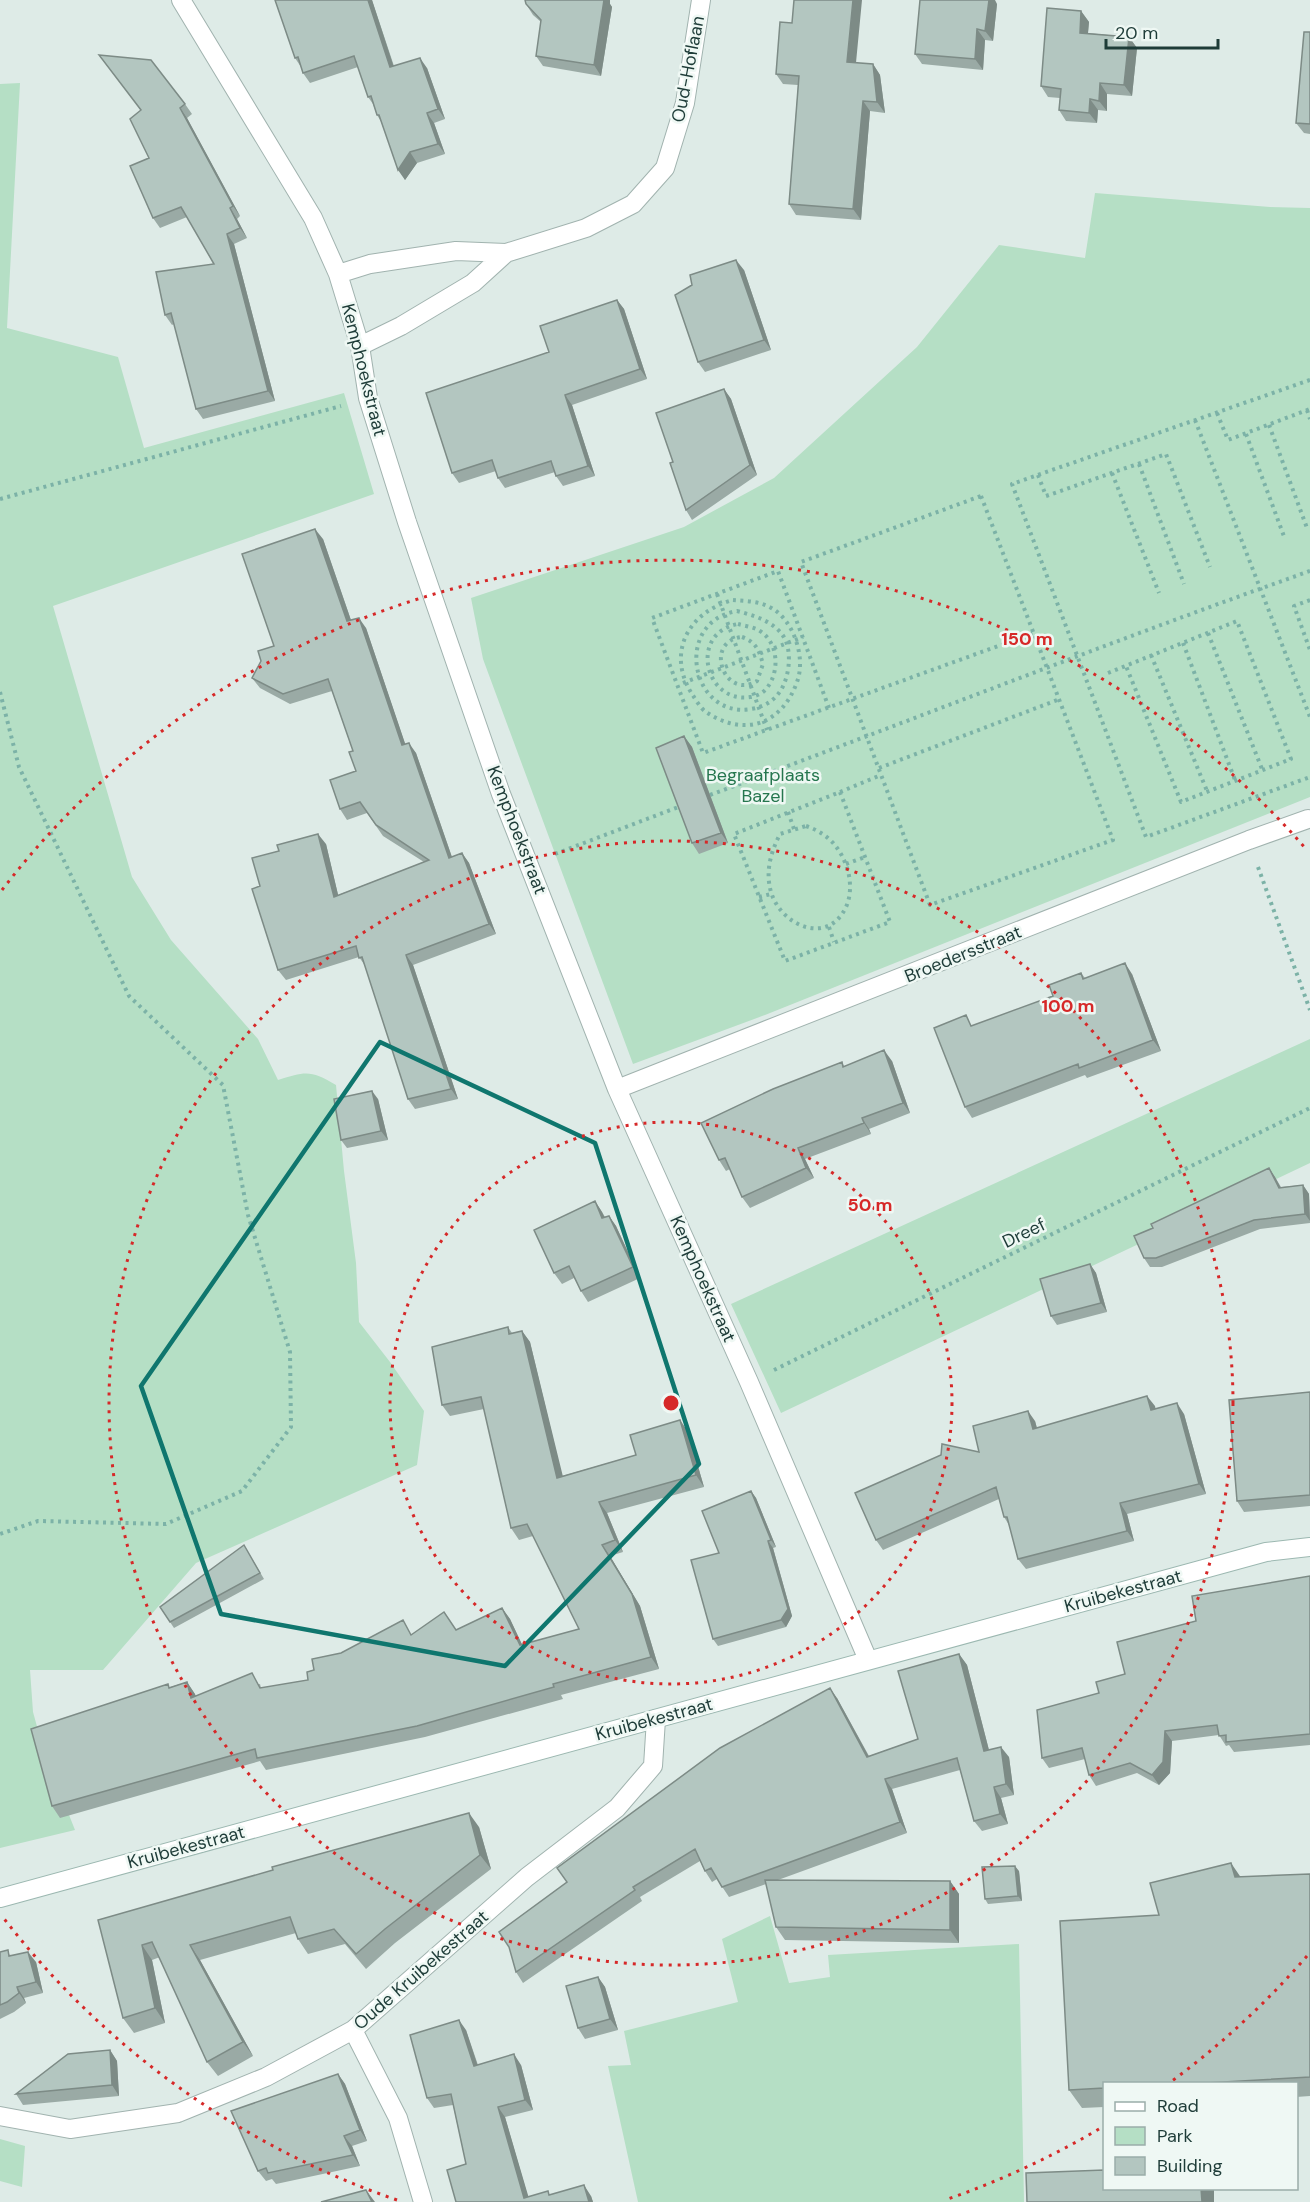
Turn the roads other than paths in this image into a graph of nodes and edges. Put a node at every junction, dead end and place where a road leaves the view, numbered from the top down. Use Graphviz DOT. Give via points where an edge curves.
graph roads {
  1 [pos="181,0"];
  2 [pos="701,0"];
  3 [pos="506,253"];
  4 [pos="338,274"];
  5 [pos="360,345"];
  6 [pos="1308,819"];
  7 [pos="617,1089"];
  8 [pos="1310,1547"];
  9 [pos="868,1660"];
  10 [pos="656,1719"];
  11 [pos="0,1898"];
  12 [pos="353,2030"];
  13 [pos="0,2116"];
  14 [pos="423,2202"];
  1 -- 4 [label="street, Kemphoekstraat" via="312,218"];
  2 -- 3 [label="street, Oud-Hoflaan" via="686,103 665,168 633,204 586,228"];
  3 -- 4 [label="street, Oud-Hoflaan" via="456,251 370,264"];
  3 -- 5 [label="street, Oud-Hoflaan" via="473,283 401,326"];
  4 -- 5 [label="street, Kemphoekstraat"];
  5 -- 7 [label="street, Kemphoekstraat" via="368,398 482,740"];
  6 -- 7 [label="street, Broedersstraat"];
  7 -- 9 [label="street, Kemphoekstraat"];
  8 -- 9 [label="street, Kruibekestraat" via="1266,1552"];
  9 -- 10 [label="street, Kruibekestraat"];
  10 -- 11 [label="street, Kruibekestraat"];
  10 -- 12 [label="street, Oude Kruibekestraat" via="653,1766 617,1808 527,1877"];
  12 -- 13 [label="street, Oude Kruibekestraat" via="266,2077 178,2113 70,2129"];
  12 -- 14 [label="street" via="398,2118"];
}
